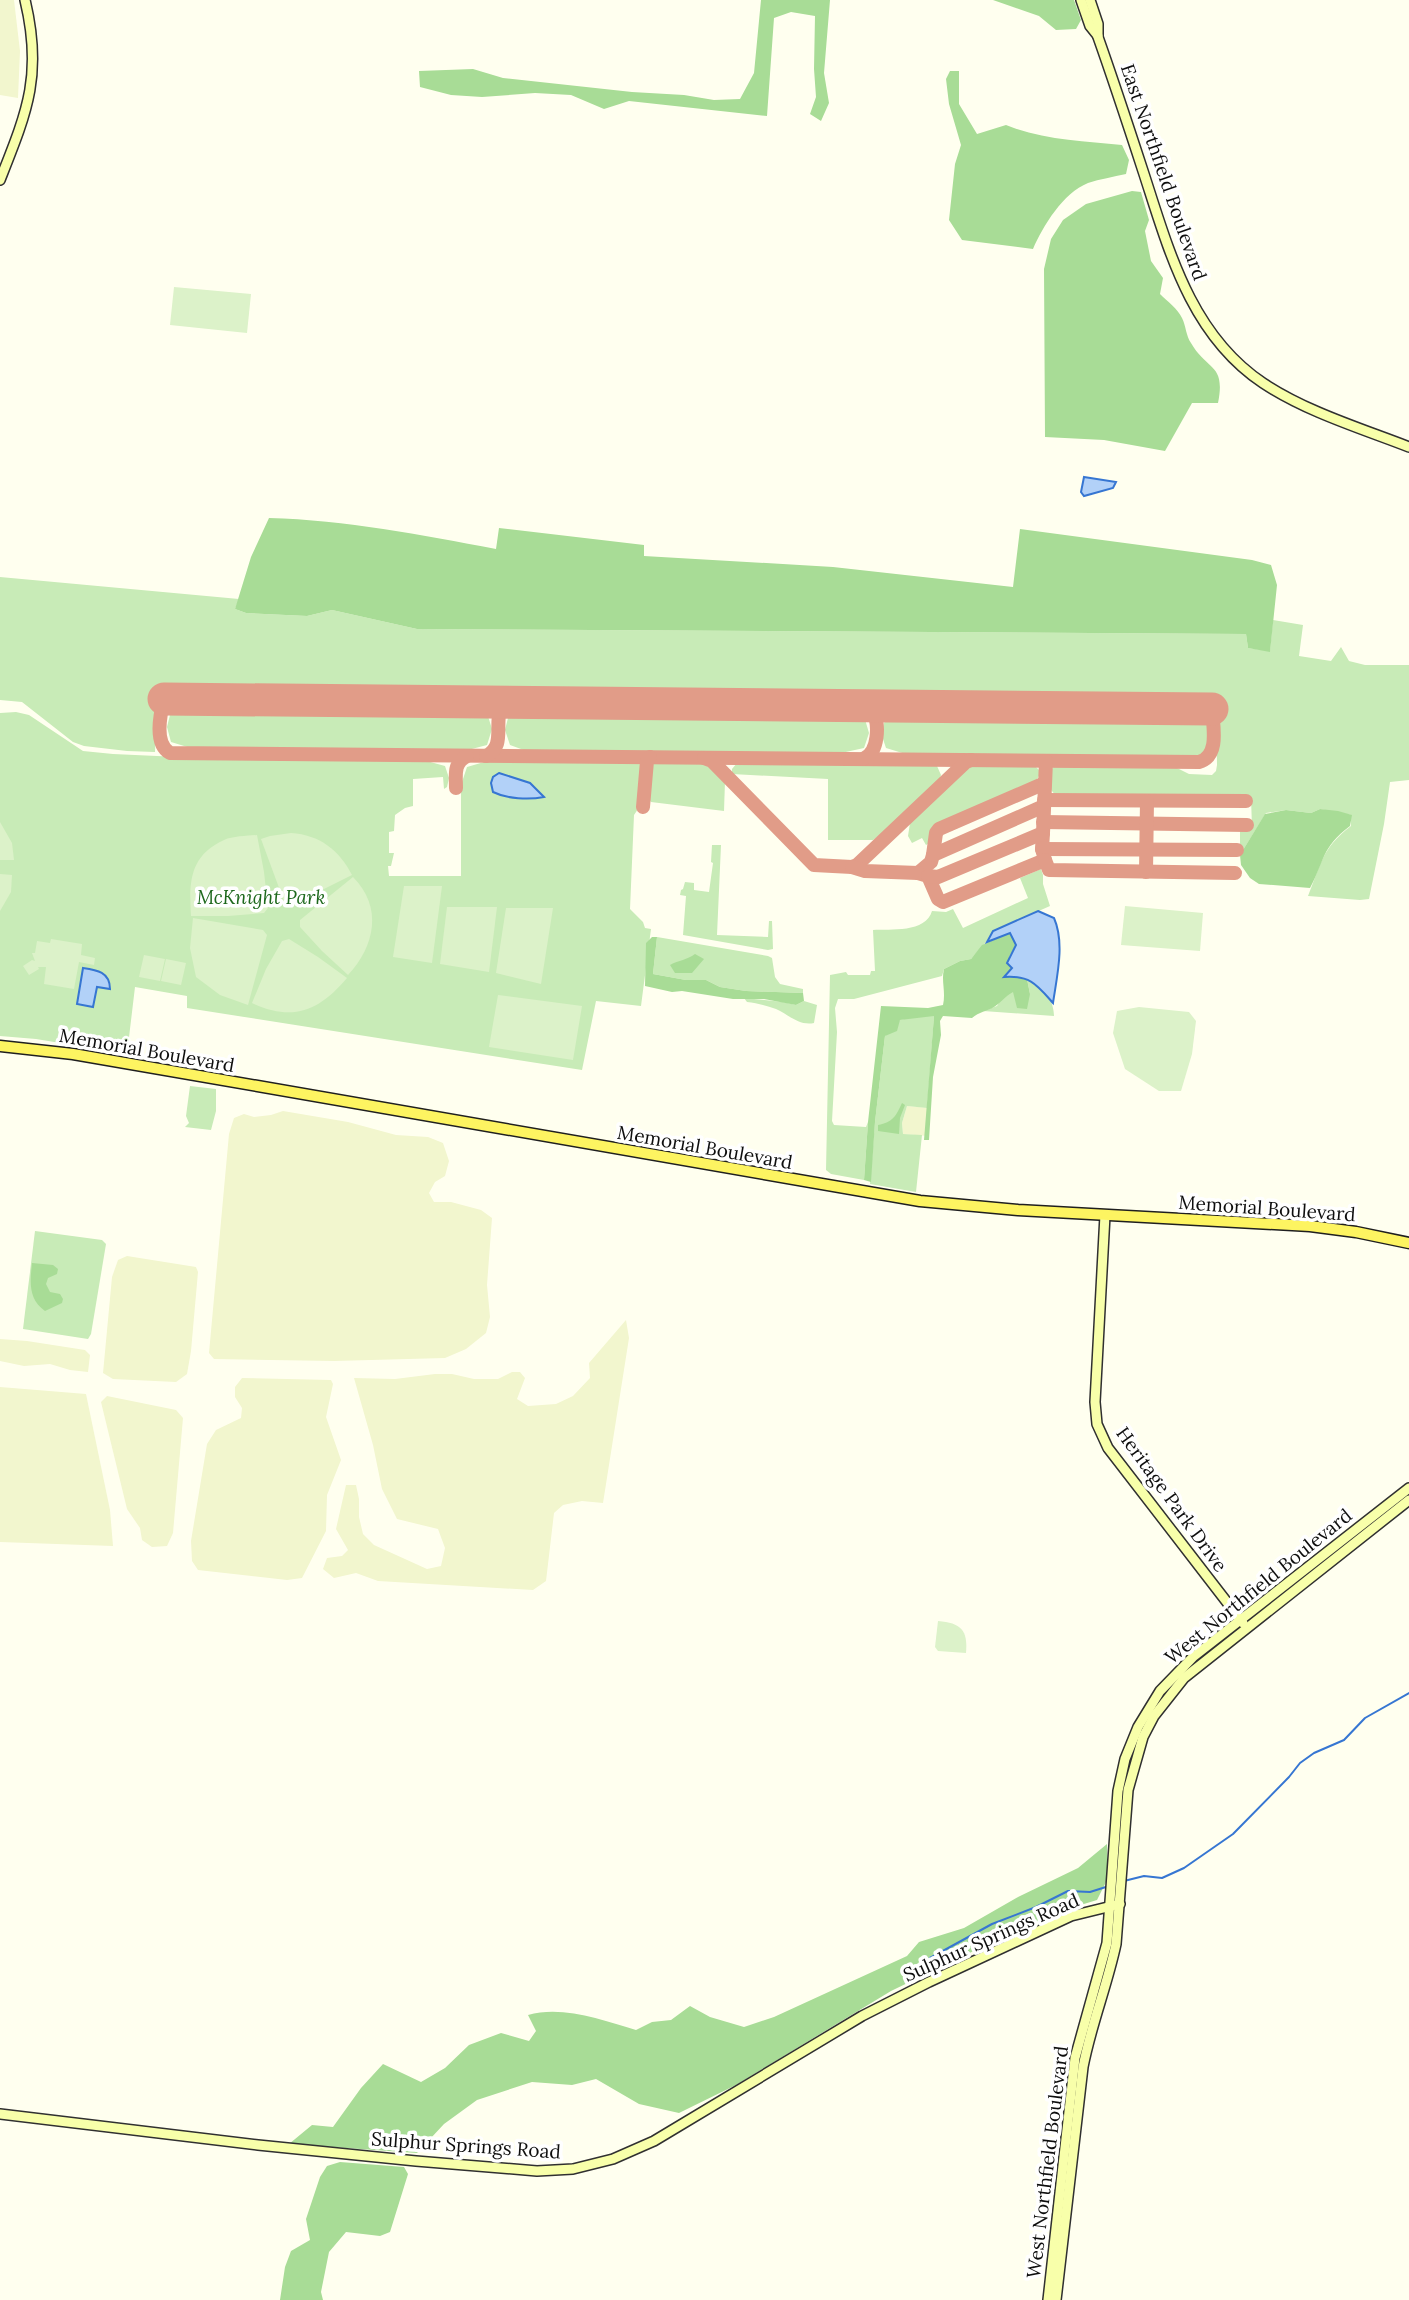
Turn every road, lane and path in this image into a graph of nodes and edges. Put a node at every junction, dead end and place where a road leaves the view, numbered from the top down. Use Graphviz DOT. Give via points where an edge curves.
graph roads {
  1 [pos="25,0"];
  2 [pos="1081,0"];
  3 [pos="1090,0"];
  4 [pos="1098,37"];
  5 [pos="0,180"];
  6 [pos="1409,447"];
  7 [pos="0,1046"];
  8 [pos="1105,1215"];
  9 [pos="1409,1243"];
  10 [pos="1409,1488"];
  11 [pos="1409,1500"];
  12 [pos="1280,1595"];
  13 [pos="1243,1623"];
  14 [pos="1115,1905"];
  15 [pos="0,2114"];
  16 [pos="1048,2300"];
  17 [pos="1056,2300"];
  1 -- 5 [label="main road" via="31,23 33,76 22,124"];
  2 -- 4 [label="main road, East Northfield Boulevard"];
  3 -- 4 [label="main road, East Northfield Boulevard"];
  4 -- 6 [label="main road, East Northfield Boulevard" via="1169,251 1196,312 1216,340 1237,363 1291,400"];
  7 -- 8 [label="main road, Memorial Boulevard" via="73,1054 869,1194"];
  8 -- 9 [label="main road, Memorial Boulevard" via="1312,1227"];
  8 -- 13 [label="main road, Heritage Park Drive" via="1097,1424 1108,1448"];
  10 -- 12 [label="main road, West Northfield Boulevard"];
  11 -- 12 [label="main road, West Northfield Boulevard"];
  12 -- 13 [label="main road, West Northfield Boulevard"];
  13 -- 14 [label="main road, West Northfield Boulevard" via="1184,1678 1143,1737 1128,1790"];
  14 -- 15 [label="main road, Sulphur Springs Road" via="1071,1916 929,1982 654,2141 613,2159 573,2169 537,2171 403,2160"];
  14 -- 16 [label="main road, West Northfield Boulevard" via="1075,2058"];
  14 -- 17 [label="main road, West Northfield Boulevard" via="1116,1944 1083,2067"];
}
